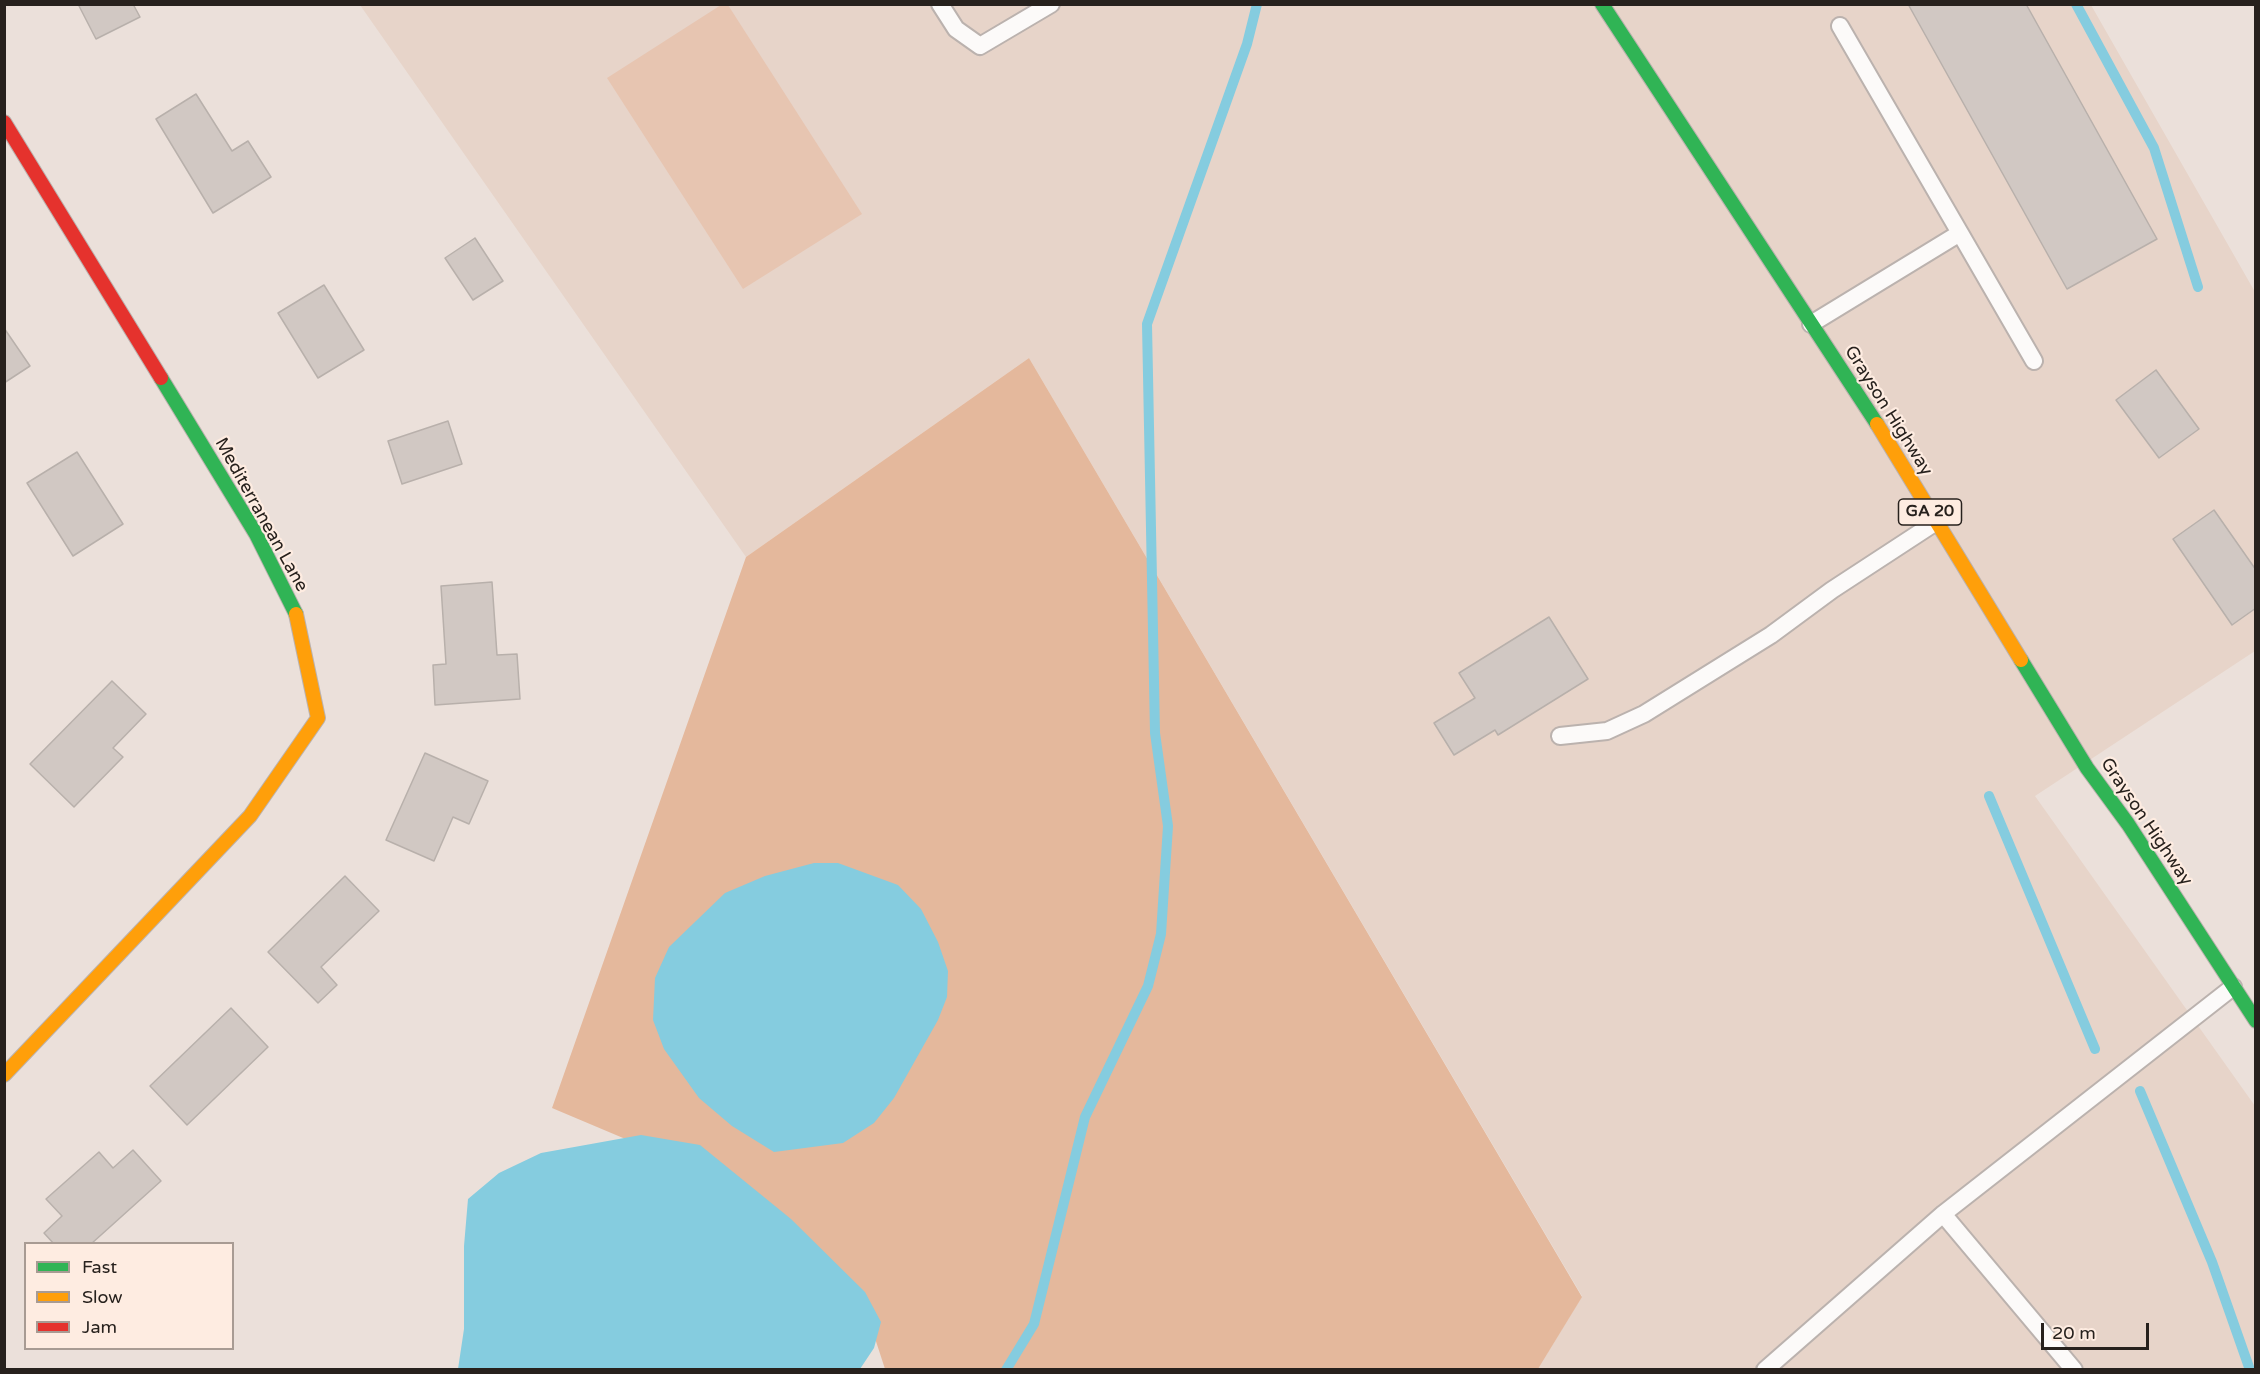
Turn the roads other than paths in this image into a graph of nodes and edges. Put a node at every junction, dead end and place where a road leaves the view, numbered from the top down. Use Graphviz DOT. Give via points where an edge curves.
graph roads {
  1 [pos="940,4"];
  2 [pos="1051,4"];
  3 [pos="1602,4"];
  4 [pos="1840,26"];
  5 [pos="4,122"];
  6 [pos="1959,233"];
  7 [pos="1811,324"];
  8 [pos="2034,362"];
  9 [pos="1936,522"];
  10 [pos="1560,736"];
  11 [pos="2233,987"];
  12 [pos="2256,1021"];
  13 [pos="4,1075"];
  14 [pos="1943,1214"];
  15 [pos="1765,1370"];
  16 [pos="2074,1370"];
  1 -- 2 [label="lane" via="956,29 980,46"];
  3 -- 7 [label="main road, Grayson Highway / GA 20"];
  4 -- 6 [label="lane"];
  5 -- 13 [label="main road, Mediterranean Lane" via="256,534 298,618 318,718 250,816"];
  6 -- 7 [label="lane"];
  6 -- 8 [label="lane"];
  7 -- 9 [label="main road, Grayson Highway / GA 20"];
  9 -- 10 [label="lane" via="1771,635 1644,714 1607,731"];
  9 -- 11 [label="main road, Grayson Highway / GA 20" via="2087,768"];
  11 -- 12 [label="main road, Grayson Highway / GA 20"];
  11 -- 14 [label="lane"];
  14 -- 15 [label="lane"];
  14 -- 16 [label="lane"];
}
